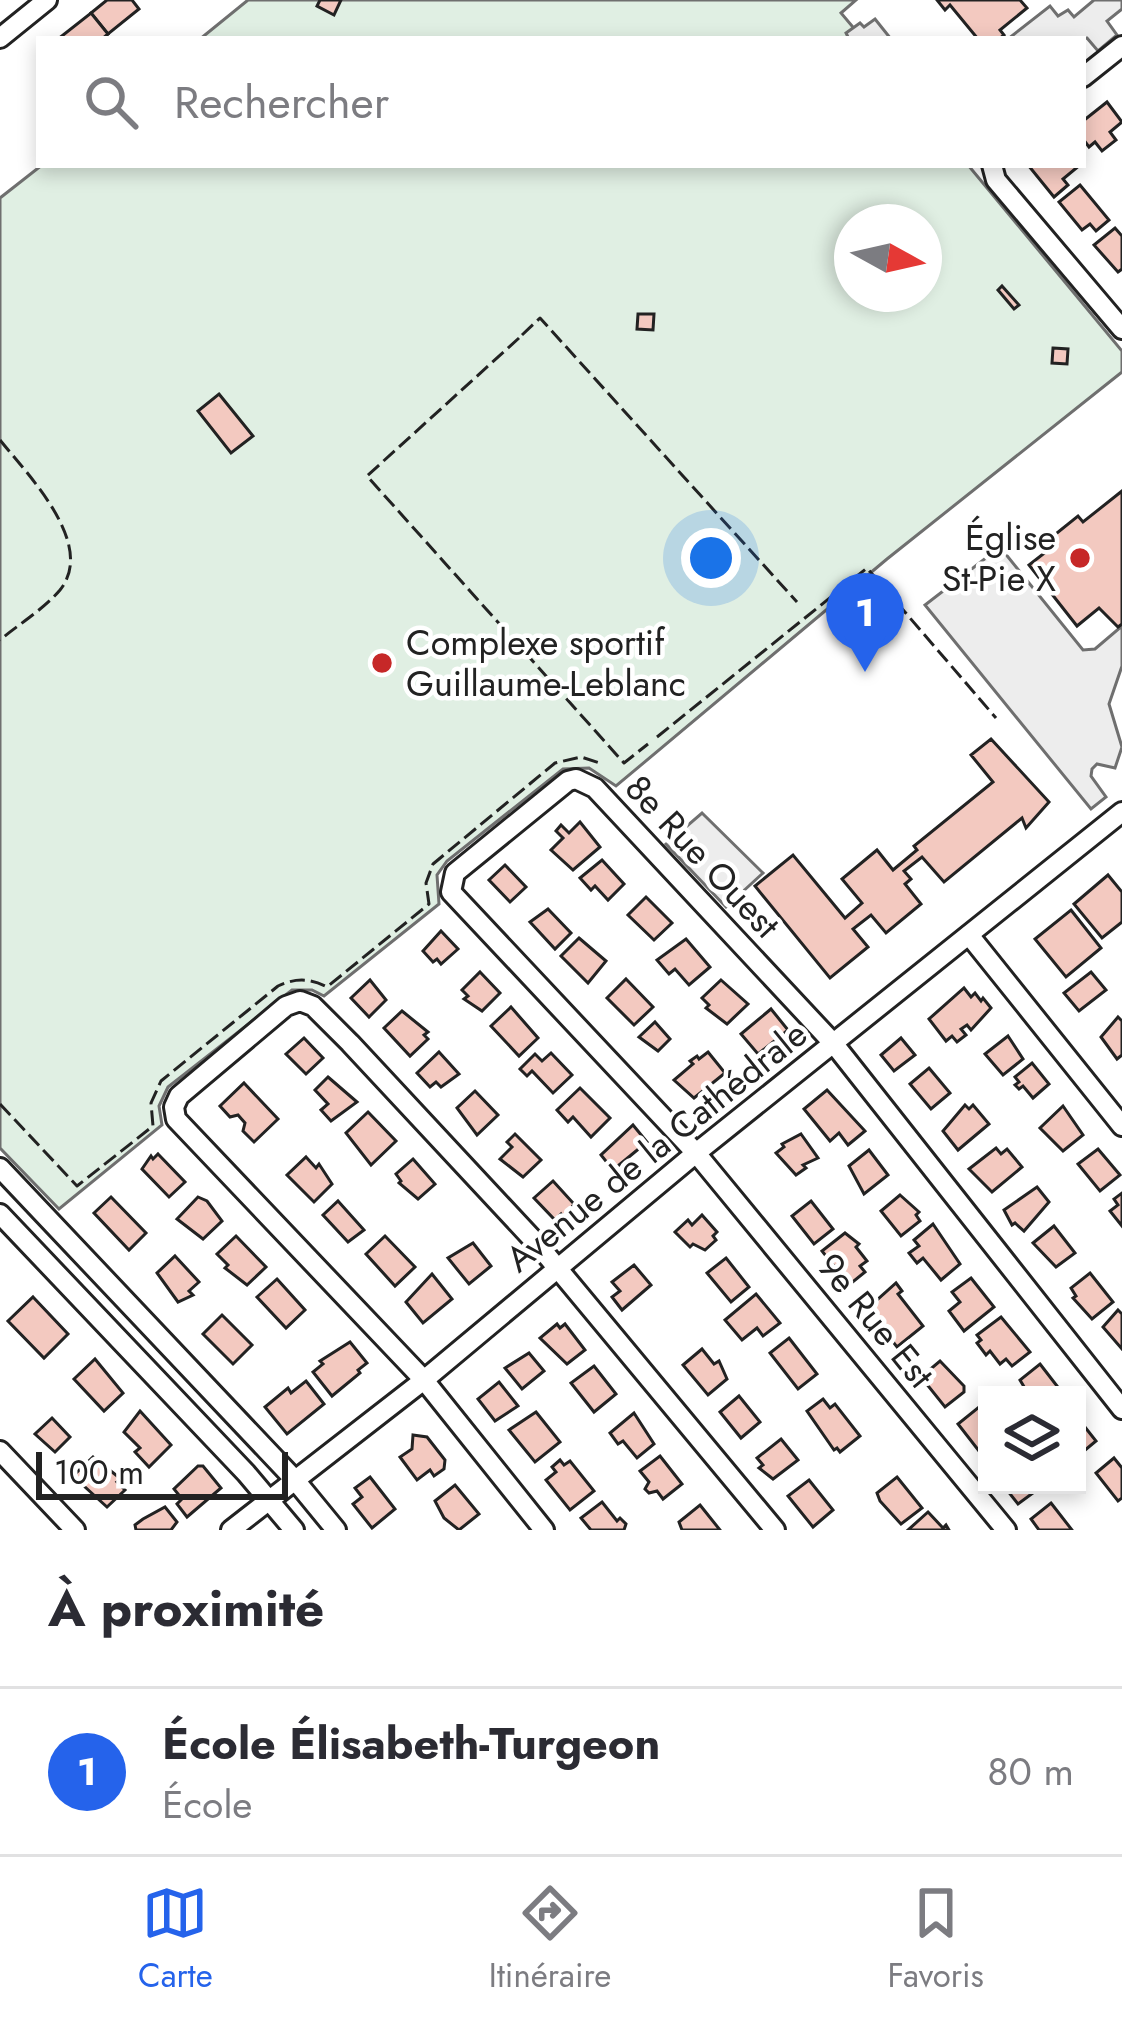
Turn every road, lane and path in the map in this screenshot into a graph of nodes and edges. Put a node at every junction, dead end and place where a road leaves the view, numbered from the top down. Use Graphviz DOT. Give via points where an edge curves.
graph roads {
  1 [pos="47,0"];
  2 [pos="0,38"];
  3 [pos="1119,55"];
  4 [pos="1086,75"];
  5 [pos="993,168"];
  6 [pos="1122,329"];
  7 [pos="1118,823"];
  8 [pos="455,873"];
  9 [pos="969,935"];
  10 [pos="834,1044"];
  11 [pos="1122,1126"];
  12 [pos="696,1153"];
  13 [pos="0,1168"];
  14 [pos="0,1214"];
  15 [pos="559,1269"];
  16 [pos="424,1380"];
  17 [pos="1122,1409"];
  18 [pos="0,1450"];
  19 [pos="295,1480"];
  20 [pos="269,1499"];
  21 [pos="75,1530"];
  22 [pos="231,1530"];
  23 [pos="294,1530"];
  24 [pos="336,1530"];
  25 [pos="544,1530"];
  26 [pos="775,1530"];
  27 [pos="1006,1530"];
  1 -- 2 [label="street"];
  3 -- 4 [label="street"];
  5 -- 6 [label="street"];
  7 -- 9 [label="street, Avenue de la Cathédrale"];
  8 -- 10 [label="street, 8e Rue Ouest" via="568,781 586,783"];
  8 -- 12 [label="street, 9e Rue Est" via="451,892"];
  9 -- 10 [label="street, Avenue de la Cathédrale"];
  9 -- 11 [label="street"];
  10 -- 12 [label="street, Avenue de la Cathédrale"];
  10 -- 17 [label="street, 8e Rue Ouest"];
  12 -- 15 [label="street, Avenue de la Cathédrale"];
  12 -- 27 [label="street, 9e Rue Est"];
  13 -- 19 [label="street"];
  14 -- 20 [label="street"];
  15 -- 16 [label="street, Avenue de la Cathédrale"];
  15 -- 16 [label="street" via="313,1006 286,1006 239,1044 178,1096 176,1119"];
  15 -- 26 [label="street"];
  16 -- 19 [label="street, Avenue de la Cathédrale"];
  16 -- 25 [label="street"];
  18 -- 21 [label="street"];
  19 -- 20 [label="street, Avenue de la Cathédrale"];
  19 -- 24 [label="street"];
  20 -- 22 [label="street, Avenue de la Cathédrale"];
  20 -- 23 [label="street"];
}
